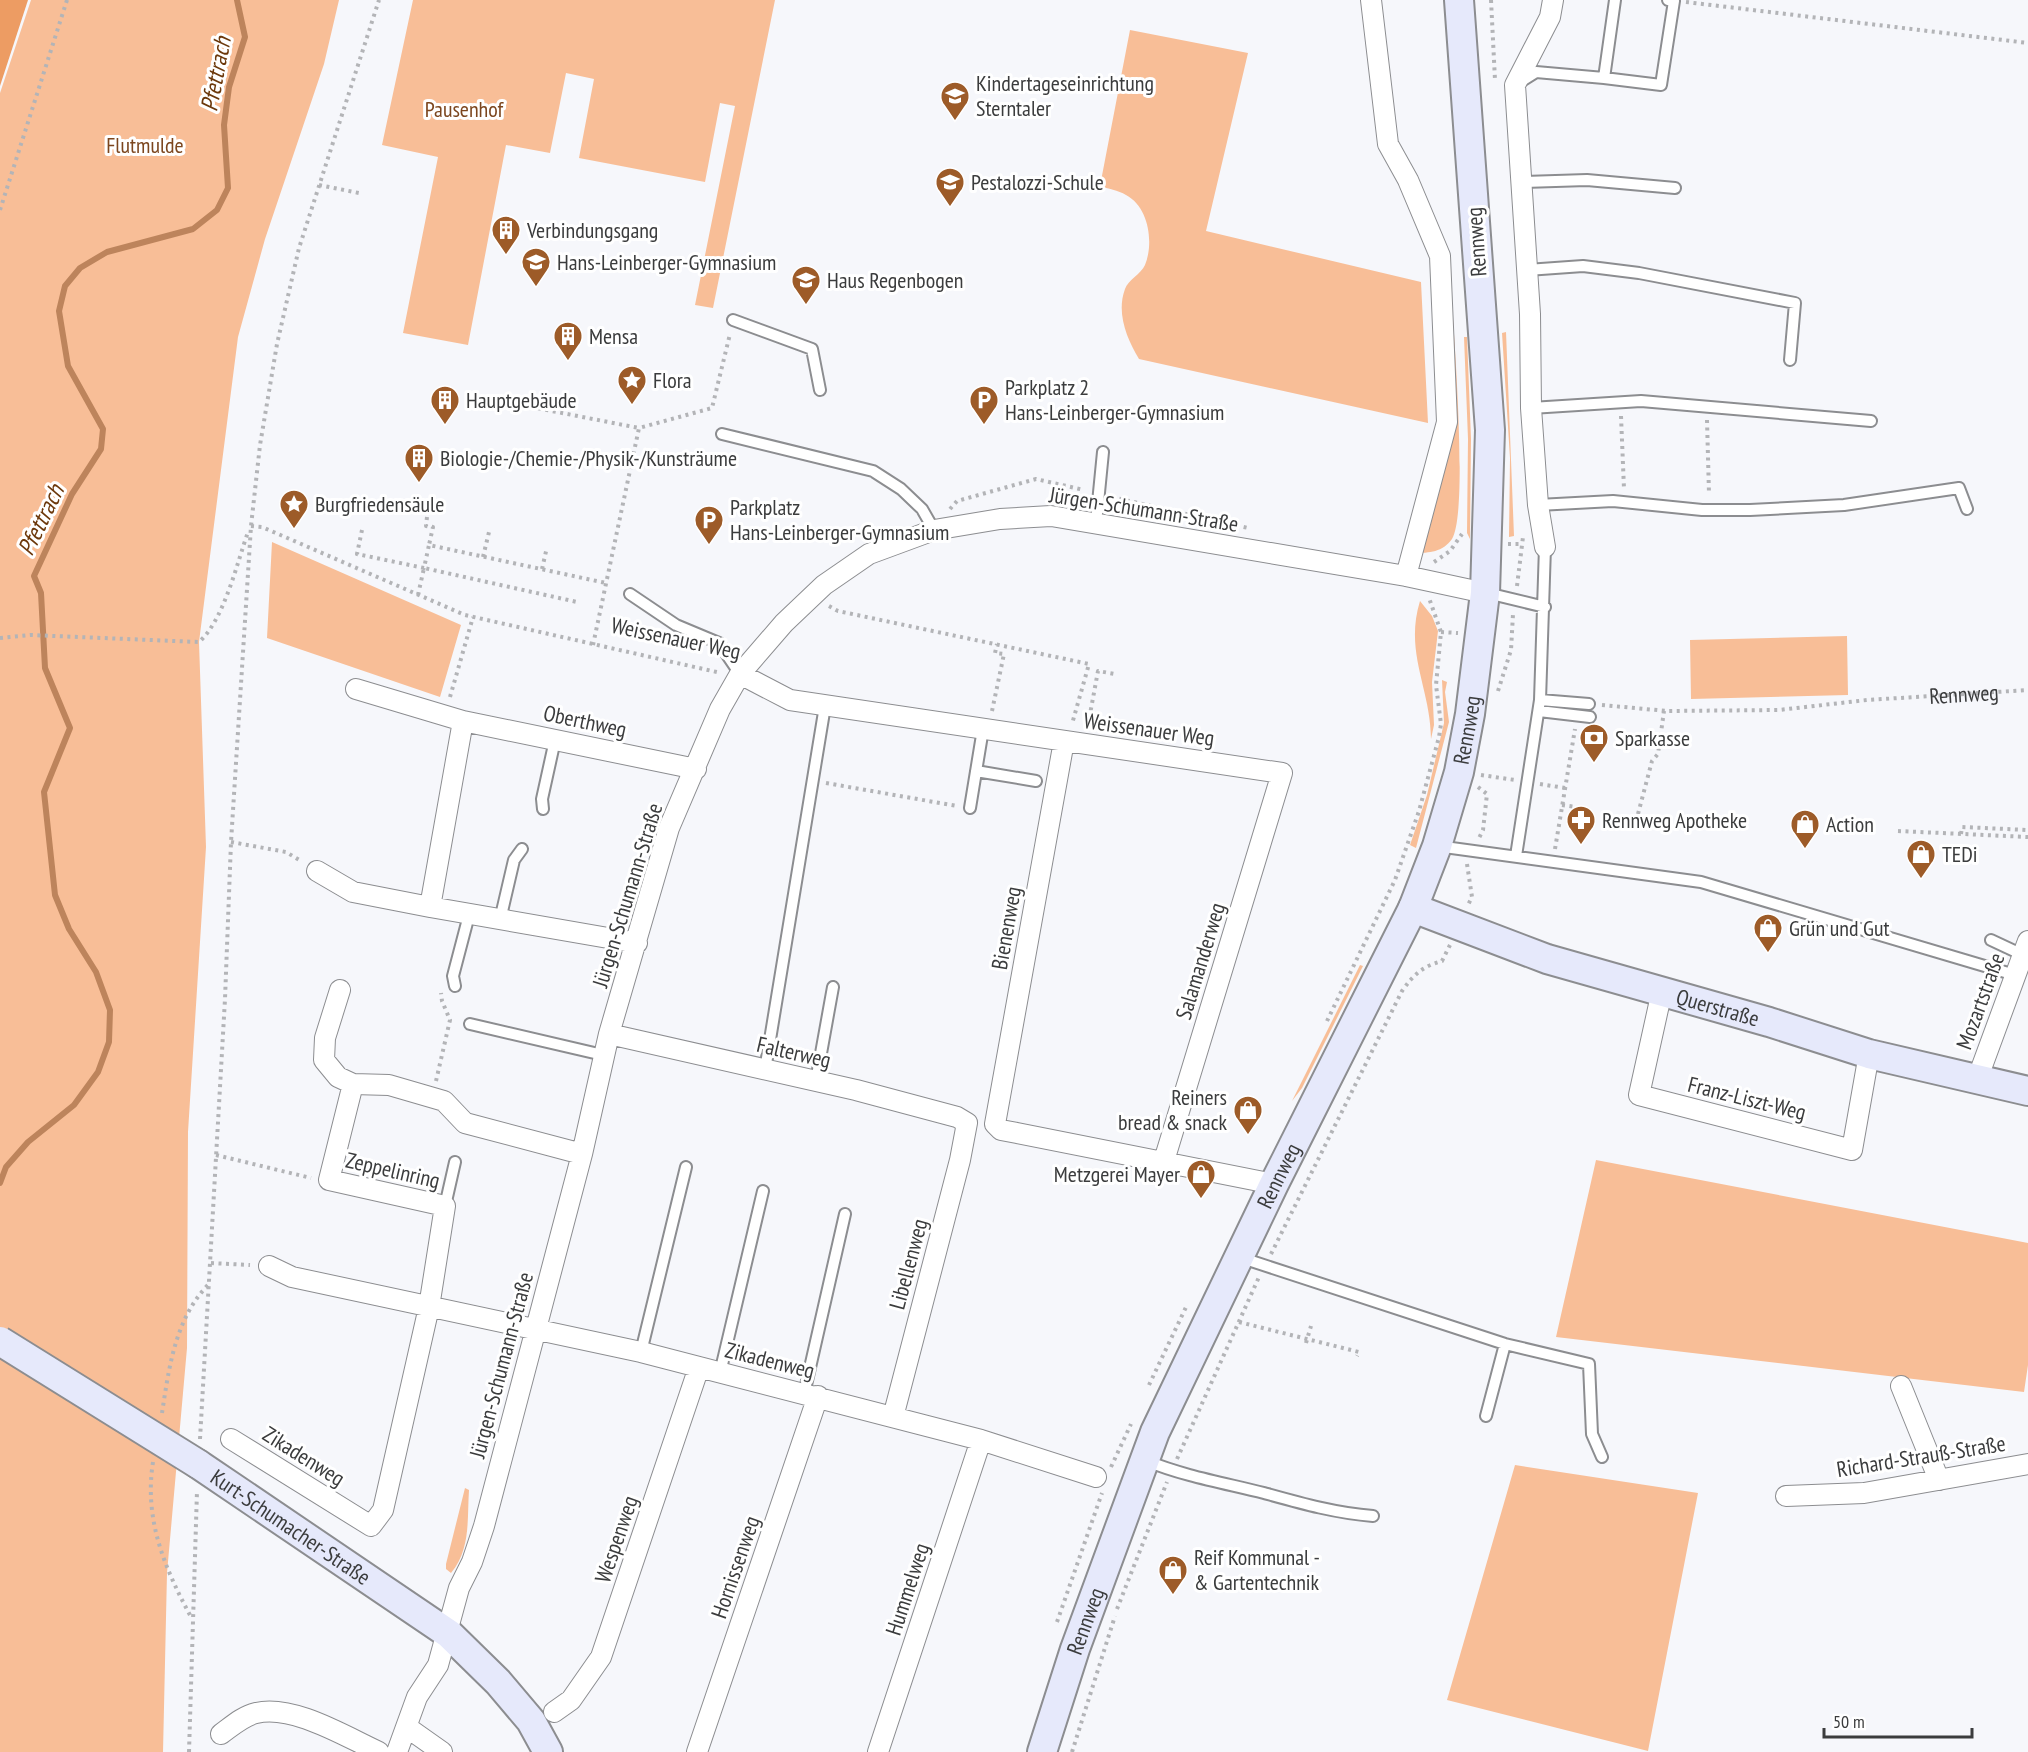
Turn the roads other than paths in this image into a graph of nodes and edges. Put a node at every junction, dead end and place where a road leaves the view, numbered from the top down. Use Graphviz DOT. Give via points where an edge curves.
graph roads {
  1 [pos="1371,0"];
  2 [pos="1459,0"];
  3 [pos="1553,0"];
  4 [pos="1615,0"];
  5 [pos="1668,0"];
  6 [pos="1674,0"];
  7 [pos="1604,78"];
  8 [pos="1515,85"];
  9 [pos="1521,182"];
  10 [pos="1675,188"];
  11 [pos="1527,270"];
  12 [pos="733,320"];
  13 [pos="1790,360"];
  14 [pos="820,390"];
  15 [pos="1531,408"];
  16 [pos="1871,421"];
  17 [pos="722,434"];
  18 [pos="1103,452"];
  19 [pos="1538,505"];
  20 [pos="1966,509"];
  21 [pos="1096,523"];
  22 [pos="934,530"];
  23 [pos="1545,547"];
  24 [pos="1408,569"];
  25 [pos="1485,593"];
  26 [pos="630,594"];
  27 [pos="1545,607"];
  28 [pos="740,674"];
  29 [pos="356,689"];
  30 [pos="1589,704"];
  31 [pos="1539,705"];
  32 [pos="825,706"];
  33 [pos="1590,717"];
  34 [pos="454,718"];
  35 [pos="983,729"];
  36 [pos="555,740"];
  37 [pos="1064,741"];
  38 [pos="696,769"];
  39 [pos="976,771"];
  40 [pos="1282,773"];
  41 [pos="1036,781"];
  42 [pos="970,808"];
  43 [pos="543,809"];
  44 [pos="1437,846"];
  45 [pos="522,849"];
  46 [pos="1516,856"];
  47 [pos="317,871"];
  48 [pos="430,907"];
  49 [pos="1413,908"];
  50 [pos="469,915"];
  51 [pos="500,920"];
  52 [pos="1991,940"];
  53 [pos="637,943"];
  54 [pos="2025,948"];
  55 [pos="2015,975"];
  56 [pos="455,986"];
  57 [pos="833,987"];
  58 [pos="340,990"];
  59 [pos="1662,991"];
  60 [pos="470,1024"];
  61 [pos="609,1034"];
  62 [pos="1869,1054"];
  63 [pos="603,1055"];
  64 [pos="765,1070"];
  65 [pos="1978,1077"];
  66 [pos="816,1081"];
  67 [pos="353,1084"];
  68 [pos="2028,1090"];
  69 [pos="967,1123"];
  70 [pos="582,1154"];
  71 [pos="455,1162"];
  72 [pos="1163,1164"];
  73 [pos="686,1167"];
  74 [pos="1274,1184"];
  75 [pos="763,1191"];
  76 [pos="445,1206"];
  77 [pos="845,1214"];
  78 [pos="1239,1256"];
  79 [pos="269,1266"];
  80 [pos="429,1307"];
  81 [pos="534,1330"];
  82 [pos="0,1341"];
  83 [pos="1505,1344"];
  84 [pos="640,1352"];
  85 [pos="699,1367"];
  86 [pos="720,1373"];
  87 [pos="1901,1386"];
  88 [pos="811,1395"];
  89 [pos="1486,1416"];
  90 [pos="893,1417"];
  91 [pos="231,1439"];
  92 [pos="981,1440"];
  93 [pos="1602,1457"];
  94 [pos="1144,1460"];
  95 [pos="2028,1464"];
  96 [pos="1096,1476"];
  97 [pos="1939,1480"];
  98 [pos="1786,1496"];
  99 [pos="1373,1516"];
  100 [pos="449,1634"];
  101 [pos="554,1712"];
  102 [pos="408,1728"];
  103 [pos="221,1734"];
  104 [pos="379,1752"];
  105 [pos="397,1752"];
  106 [pos="442,1752"];
  107 [pos="548,1752"];
  108 [pos="697,1752"];
  109 [pos="878,1752"];
  110 [pos="1042,1752"];
  1 -- 24 [label="street" via="1388,144 1440,256 1447,422"];
  2 -- 25 [label="main road, Rennweg" via="1490,421"];
  3 -- 8 [label="street" via="1550,17"];
  4 -- 7 [label="lane"];
  5 -- 6 [label="lane"];
  6 -- 7 [label="lane" via="1661,85"];
  7 -- 8 [label="lane" via="1536,72"];
  8 -- 9 [label="street"];
  9 -- 10 [label="lane" via="1587,180"];
  9 -- 11 [label="street"];
  11 -- 13 [label="lane" via="1583,267 1639,273 1795,303"];
  11 -- 15 [label="street"];
  12 -- 14 [label="lane" via="812,349"];
  15 -- 16 [label="lane" via="1641,401"];
  15 -- 19 [label="street"];
  17 -- 22 [label="lane" via="873,471 922,509"];
  18 -- 21 [label="lane"];
  19 -- 20 [label="lane" via="1612,501 1702,510 1750,510 1844,505 1959,488"];
  19 -- 23 [label="street"];
  21 -- 22 [label="street, Jürgen-Schumann-Straße" via="1051,516 1000,519"];
  21 -- 24 [label="street, Jürgen-Schumann-Straße"];
  22 -- 28 [label="street, Jürgen-Schumann-Straße" via="868,554 814,595"];
  23 -- 27 [label="lane"];
  24 -- 25 [label="street, Jürgen-Schumann-Straße"];
  25 -- 27 [label="lane"];
  25 -- 44 [label="main road, Rennweg" via="1459,772"];
  26 -- 28 [label="lane" via="676,625 719,643"];
  27 -- 31 [label="lane"];
  28 -- 32 [label="street, Weissenauer Weg" via="790,700"];
  28 -- 38 [label="street, Jürgen-Schumann-Straße" via="720,709"];
  29 -- 34 [label="street, Oberthweg"];
  30 -- 31 [label="lane"];
  31 -- 33 [label="lane"];
  31 -- 46 [label="lane"];
  32 -- 35 [label="street, Weissenauer Weg"];
  32 -- 64 [label="lane"];
  34 -- 36 [label="street, Oberthweg"];
  34 -- 48 [label="street"];
  35 -- 37 [label="street, Weissenauer Weg"];
  35 -- 39 [label="lane"];
  36 -- 38 [label="street, Oberthweg"];
  36 -- 43 [label="lane"];
  37 -- 40 [label="street, Weissenauer Weg"];
  37 -- 72 [label="street, Bienenweg" via="995,1124 1009,1132"];
  38 -- 53 [label="street, Jürgen-Schumann-Straße" via="669,828"];
  39 -- 41 [label="lane"];
  39 -- 42 [label="lane"];
  40 -- 72 [label="street, Salamanderweg"];
  44 -- 46 [label="lane"];
  44 -- 49 [label="main road, Rennweg"];
  45 -- 51 [label="lane" via="514,860"];
  46 -- 55 [label="lane" via="1701,882"];
  47 -- 48 [label="street" via="353,892"];
  48 -- 50 [label="street"];
  49 -- 59 [label="main road, Querstraße" via="1547,959"];
  49 -- 74 [label="main road, Rennweg"];
  50 -- 51 [label="street"];
  50 -- 56 [label="lane" via="453,976"];
  51 -- 53 [label="street"];
  52 -- 54 [label="lane"];
  53 -- 61 [label="street, Jürgen-Schumann-Straße"];
  54 -- 55 [label="street, Mozartstraße"];
  55 -- 65 [label="street, Mozartstraße"];
  57 -- 66 [label="lane"];
  58 -- 67 [label="street" via="325,1038 324,1060 338,1077"];
  59 -- 62 [label="main road, Querstraße"];
  59 -- 62 [label="street, Franz-Liszt-Weg" via="1639,1095 1852,1150"];
  60 -- 63 [label="lane"];
  61 -- 63 [label="street, Jürgen-Schumann-Straße"];
  61 -- 64 [label="street, Falterweg"];
  62 -- 65 [label="main road, Querstraße"];
  63 -- 70 [label="street, Jürgen-Schumann-Straße"];
  64 -- 66 [label="street, Falterweg"];
  65 -- 68 [label="main road, Querstraße"];
  66 -- 69 [label="street, Falterweg" via="957,1117"];
  67 -- 70 [label="street" via="389,1085 444,1101 465,1123"];
  67 -- 76 [label="street, Zeppelinring" via="329,1180"];
  69 -- 90 [label="street, Libellenweg"];
  70 -- 81 [label="street, Jürgen-Schumann-Straße"];
  71 -- 76 [label="lane"];
  72 -- 74 [label="street"];
  73 -- 84 [label="lane"];
  74 -- 78 [label="main road, Rennweg"];
  75 -- 86 [label="lane"];
  76 -- 80 [label="street, Zeppelinring"];
  77 -- 88 [label="lane"];
  78 -- 83 [label="lane"];
  78 -- 94 [label="main road, Rennweg"];
  79 -- 80 [label="street, Zikadenweg" via="292,1277"];
  80 -- 81 [label="street, Zikadenweg"];
  80 -- 91 [label="street, Zikadenweg" via="383,1510 371,1526"];
  81 -- 84 [label="street, Zikadenweg"];
  81 -- 100 [label="street, Jürgen-Schumann-Straße" via="484,1526 459,1588"];
  82 -- 100 [label="main road, Kurt-Schumacher-Straße, bridge" via="198,1464"];
  83 -- 89 [label="lane"];
  83 -- 93 [label="lane" via="1589,1364 1592,1434"];
  84 -- 85 [label="street, Zikadenweg"];
  85 -- 86 [label="street, Zikadenweg"];
  85 -- 101 [label="street, Wespenweg" via="602,1658 571,1700"];
  86 -- 88 [label="street, Zikadenweg"];
  87 -- 97 [label="street"];
  88 -- 90 [label="street, Zikadenweg"];
  88 -- 108 [label="street, Hornissenweg"];
  90 -- 92 [label="street, Zikadenweg"];
  92 -- 96 [label="street, Zikadenweg"];
  92 -- 109 [label="street, Hummelweg"];
  94 -- 99 [label="lane" via="1172,1471 1345,1514"];
  94 -- 110 [label="main road, Rennweg"];
  95 -- 97 [label="street, Richard-Strauß-Straße"];
  97 -- 98 [label="street, Richard-Strauß-Straße" via="1863,1493"];
  100 -- 102 [label="street, Jürgen-Schumann-Straße" via="438,1665 417,1697"];
  100 -- 107 [label="main road, Kurt-Schumacher-Straße" via="531,1721"];
  102 -- 105 [label="street, Jürgen-Schumann-Straße"];
  102 -- 106 [label="street"];
  103 -- 104 [label="street" via="238,1720 257,1712 296,1714"];
}
